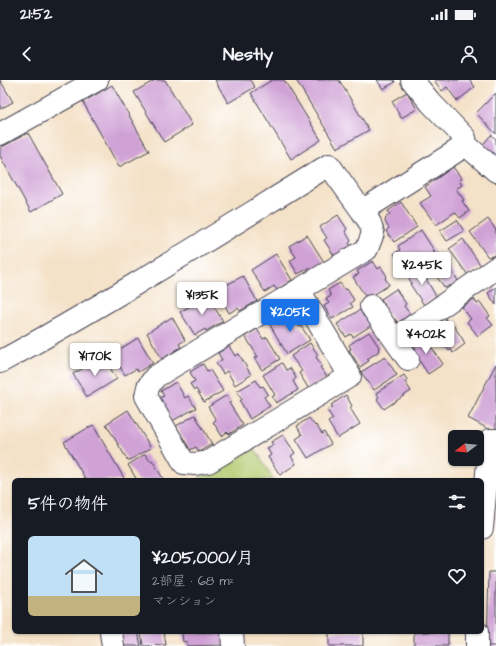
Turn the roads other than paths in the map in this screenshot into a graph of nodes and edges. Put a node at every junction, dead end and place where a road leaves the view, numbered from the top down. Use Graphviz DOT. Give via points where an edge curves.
graph roads {
  1 [pos="97,80"];
  2 [pos="412,80"];
  3 [pos="0,134"];
  4 [pos="466,145"];
  5 [pos="496,171"];
  6 [pos="362,211"];
  7 [pos="496,268"];
  8 [pos="299,290"];
  9 [pos="371,306"];
  10 [pos="395,339"];
  11 [pos="408,359"];
  12 [pos="0,362"];
  13 [pos="496,440"];
  14 [pos="484,506"];
  15 [pos="111,634"];
  16 [pos="232,634"];
  17 [pos="477,634"];
  18 [pos="113,646"];
  19 [pos="233,646"];
  20 [pos="477,646"];
  1 -- 3 [label="street"];
  2 -- 4 [label="street" via="465,138"];
  4 -- 5 [label="street"];
  4 -- 6 [label="street"];
  6 -- 8 [label="street" via="373,233 367,249"];
  6 -- 12 [label="street" via="329,165 128,289"];
  7 -- 10 [label="street"];
  8 -- 8 [label="street" via="350,376 208,462 184,463 146,396 148,387 155,377"];
  9 -- 10 [label="street"];
  10 -- 11 [label="street"];
  13 -- 14 [label="street" via="490,440"];
  15 -- 18 [label="street"];
  16 -- 19 [label="street"];
  17 -- 20 [label="street"];
}
